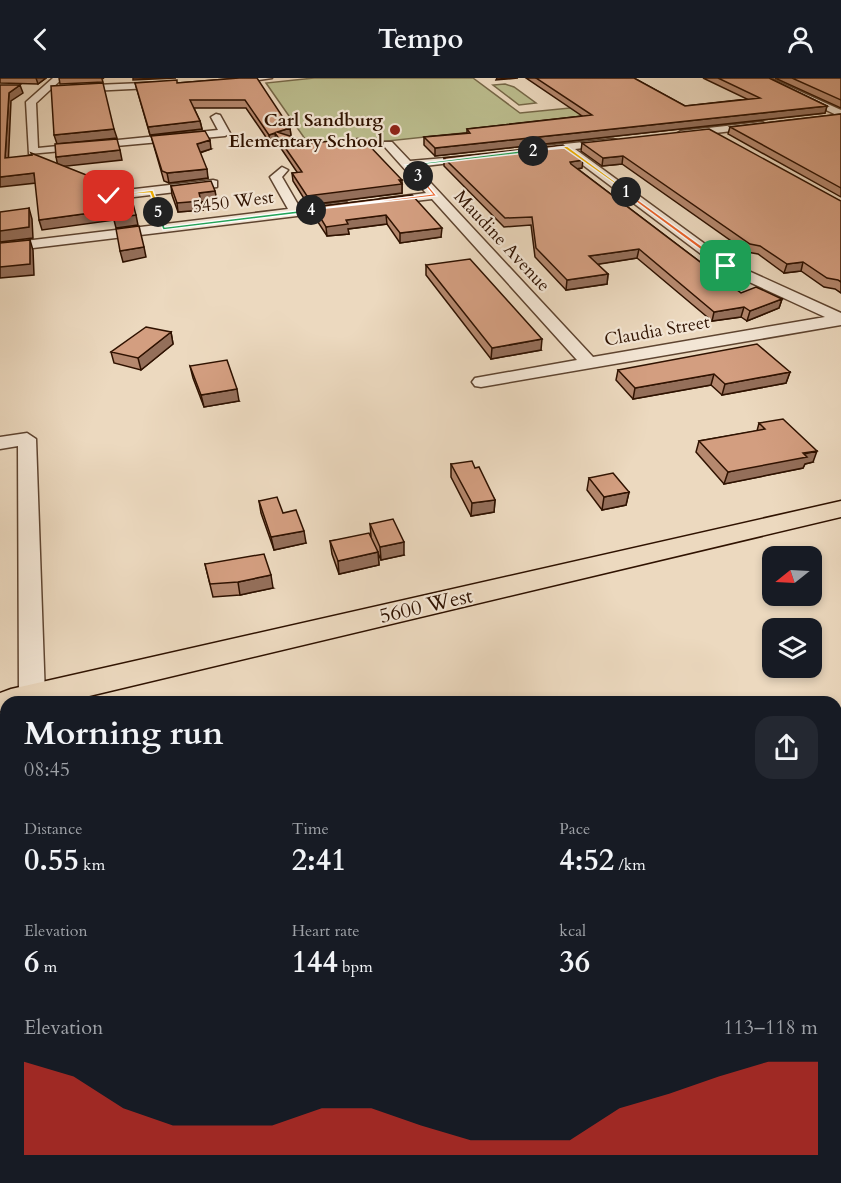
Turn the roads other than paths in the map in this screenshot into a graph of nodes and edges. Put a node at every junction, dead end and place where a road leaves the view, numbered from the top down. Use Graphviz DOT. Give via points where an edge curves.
graph roads {
  1 [pos="58,78"];
  2 [pos="267,78"];
  3 [pos="762,78"];
  4 [pos="218,82"];
  5 [pos="174,84"];
  6 [pos="25,89"];
  7 [pos="43,90"];
  8 [pos="841,115"];
  9 [pos="216,117"];
  10 [pos="817,119"];
  11 [pos="770,124"];
  12 [pos="710,131"];
  13 [pos="666,136"];
  14 [pos="621,141"];
  15 [pos="730,142"];
  16 [pos="388,144"];
  17 [pos="565,147"];
  18 [pos="520,152"];
  19 [pos="486,156"];
  20 [pos="407,165"];
  21 [pos="282,170"];
  22 [pos="213,184"];
  23 [pos="435,195"];
  24 [pos="109,196"];
  25 [pos="296,212"];
  26 [pos="0,248"];
  27 [pos="840,319"];
  28 [pos="589,363"];
  29 [pos="481,382"];
  30 [pos="0,443"];
  31 [pos="841,509"];
  32 [pos="16,696"];
  33 [pos="37,696"];
  1 -- 7 [label="street"];
  2 -- 4 [label="street"];
  3 -- 8 [label="street"];
  5 -- 7 [label="street"];
  6 -- 7 [label="street"];
  7 -- 9 [label="street" via="31,103 33,152 225,133"];
  8 -- 10 [label="street"];
  11 -- 12 [label="street"];
  12 -- 13 [label="street"];
  12 -- 15 [label="street"];
  14 -- 17 [label="street"];
  16 -- 20 [label="street, Maudine Avenue"];
  17 -- 18 [label="street"];
  17 -- 27 [label="street" via="726,266"];
  19 -- 20 [label="street"];
  20 -- 23 [label="street, Maudine Avenue"];
  21 -- 25 [label="street" via="276,177"];
  22 -- 24 [label="street" via="153,196"];
  23 -- 25 [label="street, 5450 West"];
  23 -- 28 [label="street, Maudine Avenue"];
  25 -- 26 [label="street, 5450 West" via="162,224"];
  27 -- 28 [label="street, Claudia Street"];
  28 -- 29 [label="street, Claudia Street"];
  30 -- 32 [label="street" via="27,439"];
  31 -- 33 [label="main road, 5600 West"];
}
